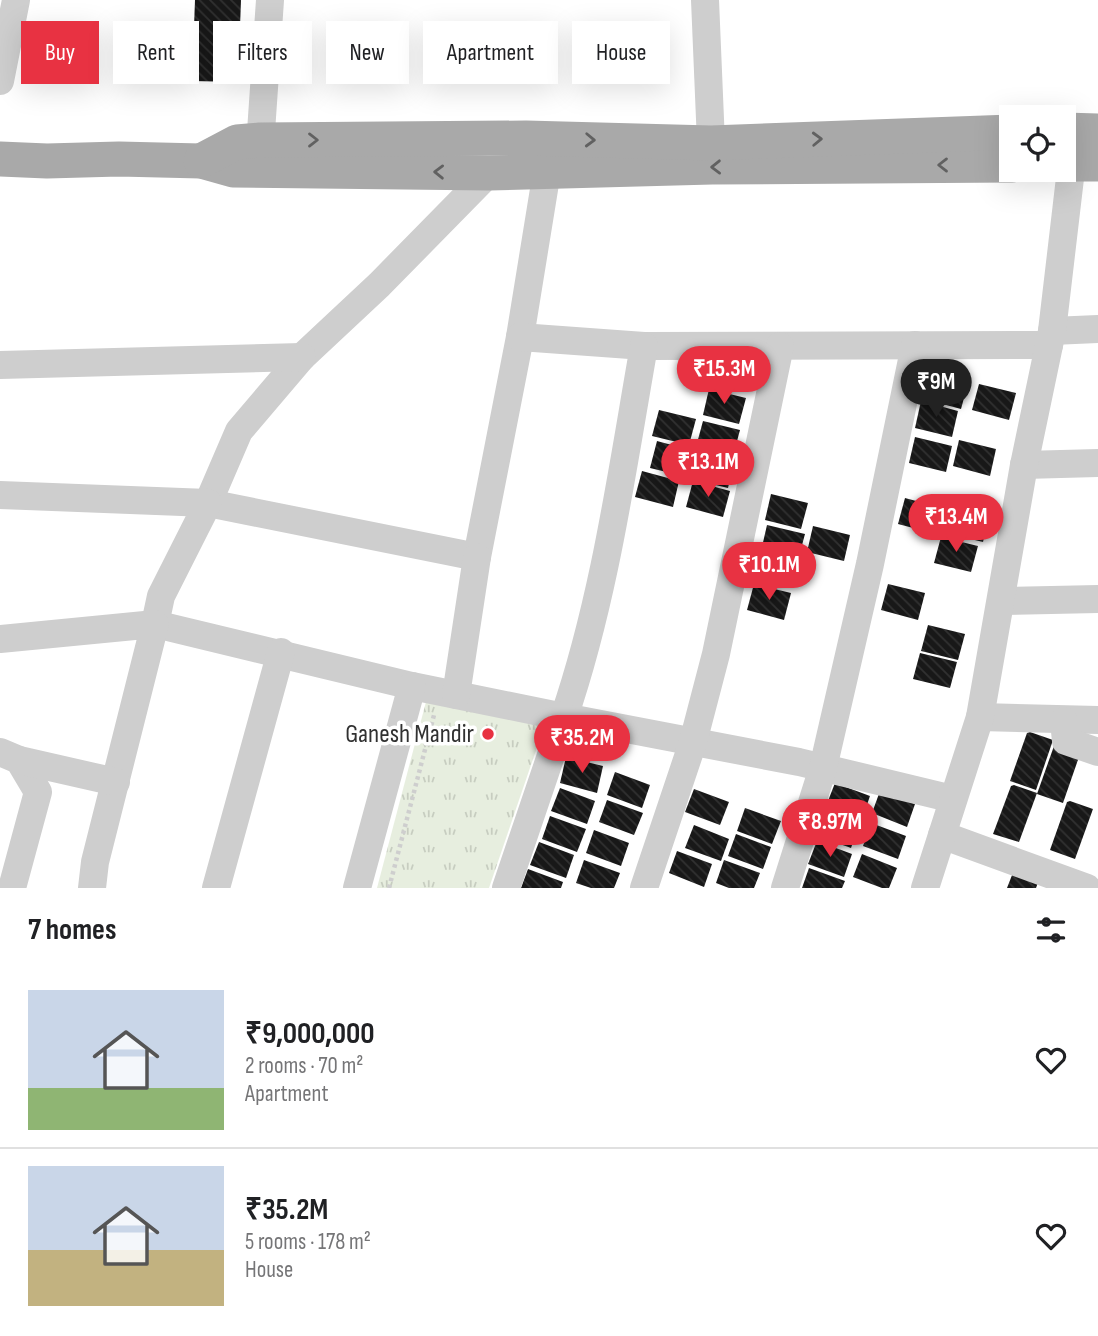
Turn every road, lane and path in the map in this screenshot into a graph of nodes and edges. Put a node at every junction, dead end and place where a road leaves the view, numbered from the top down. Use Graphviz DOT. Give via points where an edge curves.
graph roads {
  1 [pos="16,0"];
  2 [pos="270,0"];
  3 [pos="705,0"];
  4 [pos="0,81"];
  5 [pos="999,132"];
  6 [pos="711,143"];
  7 [pos="1079,147"];
  8 [pos="260,155"];
  9 [pos="548,155"];
  10 [pos="0,159"];
  11 [pos="999,165"];
  12 [pos="489,173"];
  13 [pos="1098,328"];
  14 [pos="520,337"];
  15 [pos="1050,338"];
  16 [pos="915,345"];
  17 [pos="644,346"];
  18 [pos="780,346"];
  19 [pos="302,357"];
  20 [pos="0,365"];
  21 [pos="1098,464"];
  22 [pos="1024,465"];
  23 [pos="0,495"];
  24 [pos="208,503"];
  25 [pos="477,557"];
  26 [pos="1098,599"];
  27 [pos="1001,601"];
  28 [pos="155,624"];
  29 [pos="0,639"];
  30 [pos="281,652"];
  31 [pos="412,685"];
  32 [pos="446,702"];
  33 [pos="565,717"];
  34 [pos="980,717"];
  35 [pos="1098,720"];
  36 [pos="1064,721"];
  37 [pos="693,742"];
  38 [pos="1098,752"];
  39 [pos="9,756"];
  40 [pos="823,768"];
  41 [pos="116,782"];
  42 [pos="953,799"];
  43 [pos="942,835"];
  44 [pos="96,887"];
  45 [pos="12,888"];
  46 [pos="216,888"];
  47 [pos="357,888"];
  48 [pos="389,888"];
  49 [pos="506,888"];
  50 [pos="644,888"];
  51 [pos="785,888"];
  52 [pos="925,888"];
  53 [pos="1087,888"];
  1 -- 4 [label="street"];
  2 -- 8 [label="street"];
  3 -- 6 [label="street"];
  6 -- 5 [label="main road, one-way"];
  9 -- 6 [label="main road, one-way"];
  7 -- 15 [label="street"];
  8 -- 9 [label="main road, one-way"];
  8 -- 10 [label="main road" via="237,142 201,161"];
  12 -- 8 [label="main road, one-way"];
  11 -- 9 [label="main road, one-way"];
  9 -- 12 [label="main road"];
  9 -- 14 [label="street"];
  12 -- 19 [label="street"];
  13 -- 15 [label="street"];
  14 -- 17 [label="street"];
  14 -- 25 [label="street"];
  15 -- 16 [label="street"];
  15 -- 22 [label="street"];
  16 -- 18 [label="street"];
  16 -- 40 [label="street"];
  17 -- 18 [label="street"];
  17 -- 33 [label="street" via="599,596"];
  18 -- 37 [label="street" via="716,654"];
  19 -- 20 [label="street"];
  19 -- 24 [label="street" via="239,432"];
  21 -- 22 [label="street"];
  22 -- 27 [label="street"];
  23 -- 24 [label="street"];
  24 -- 25 [label="street"];
  24 -- 28 [label="street" via="161,596"];
  25 -- 32 [label="street"];
  26 -- 27 [label="street"];
  27 -- 34 [label="street"];
  28 -- 29 [label="street"];
  28 -- 30 [label="street"];
  28 -- 41 [label="street"];
  30 -- 31 [label="street"];
  30 -- 46 [label="street"];
  31 -- 32 [label="street"];
  31 -- 47 [label="street"];
  32 -- 33 [label="street"];
  32 -- 48 [label="path"];
  33 -- 37 [label="street"];
  33 -- 49 [label="street"];
  34 -- 36 [label="street"];
  34 -- 42 [label="street"];
  35 -- 36 [label="street"];
  36 -- 38 [label="street" via="1066,741"];
  37 -- 40 [label="street"];
  37 -- 50 [label="street"];
  39 -- 41 [label="street"];
  39 -- 45 [label="street" via="38,792"];
  40 -- 42 [label="street"];
  40 -- 51 [label="street"];
  41 -- 44 [label="street" via="95,862"];
  42 -- 43 [label="street"];
  43 -- 52 [label="street"];
  43 -- 53 [label="street"];
}
